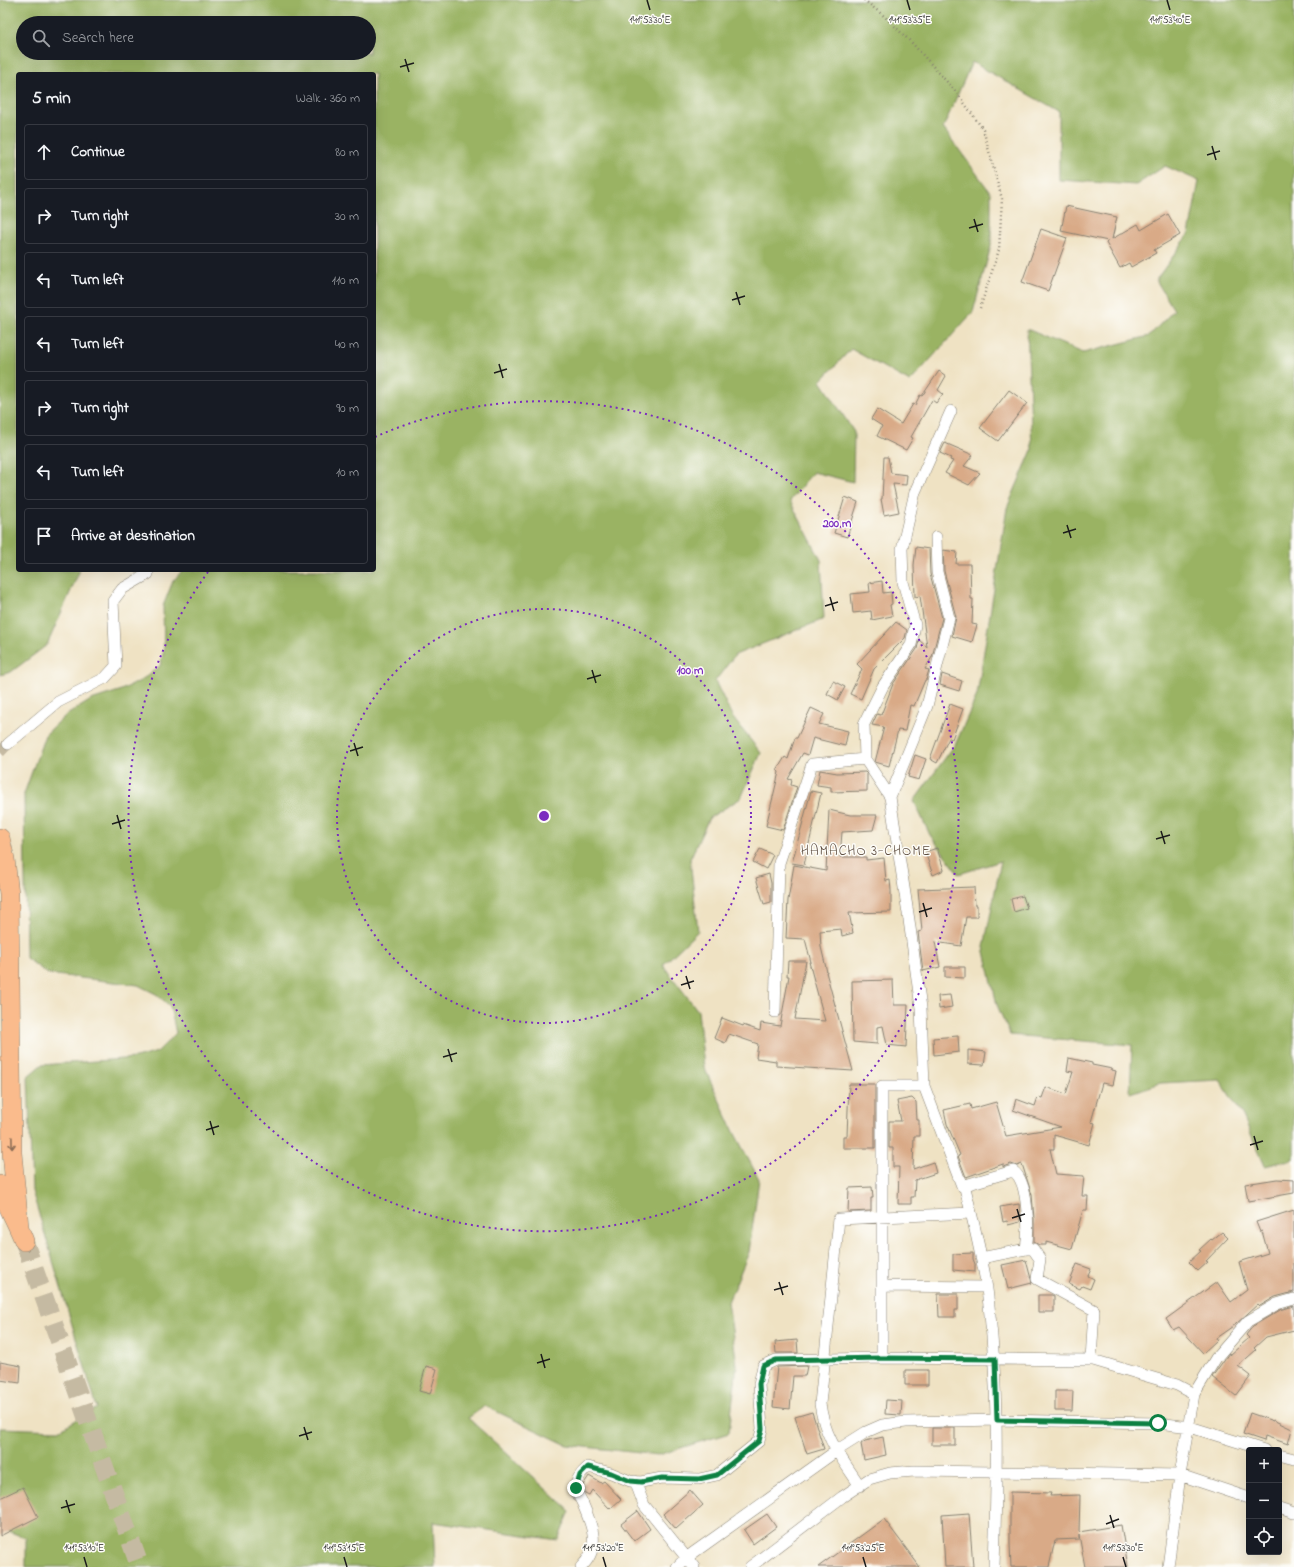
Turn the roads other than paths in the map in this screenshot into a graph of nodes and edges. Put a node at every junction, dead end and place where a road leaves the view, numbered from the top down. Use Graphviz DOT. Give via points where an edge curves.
graph roads {
  1 [pos="951,411"];
  2 [pos="936,537"];
  3 [pos="148,574"];
  4 [pos="8,744"];
  5 [pos="865,759"];
  6 [pos="890,797"];
  7 [pos="0,838"];
  8 [pos="776,1012"];
  9 [pos="924,1086"];
  10 [pos="962,1186"];
  11 [pos="2,1193"];
  12 [pos="971,1213"];
  13 [pos="883,1216"];
  14 [pos="1026,1249"];
  15 [pos="981,1258"];
  16 [pos="883,1286"];
  17 [pos="987,1287"];
  18 [pos="1294,1299"];
  19 [pos="882,1358"];
  20 [pos="825,1359"];
  21 [pos="995,1359"];
  22 [pos="1091,1360"];
  23 [pos="1194,1394"];
  24 [pos="997,1420"];
  25 [pos="1190,1427"];
  26 [pos="1254,1447"];
  27 [pos="836,1451"];
  28 [pos="1282,1455"];
  29 [pos="1294,1459"];
  30 [pos="997,1472"];
  31 [pos="1180,1475"];
  32 [pos="635,1481"];
  33 [pos="860,1486"];
  34 [pos="1246,1497"];
  35 [pos="1282,1509"];
  36 [pos="1294,1513"];
  37 [pos="686,1558"];
  38 [pos="581,1567"];
  39 [pos="677,1567"];
  40 [pos="694,1567"];
  41 [pos="750,1567"];
  42 [pos="994,1567"];
  43 [pos="1168,1567"];
  1 -- 5 [label="street" via="915,492 902,549 903,582 915,625 911,645 883,686 864,724"];
  2 -- 6 [label="street" via="937,572 949,618 927,706"];
  3 -- 4 [label="street" via="122,589 113,601 116,666 105,678 58,702"];
  5 -- 6 [label="street"];
  5 -- 8 [label="street" via="812,764 779,863"];
  6 -- 9 [label="street" via="920,1008"];
  7 -- 11 [label="highway, one-way" via="8,894 12,1153 22,1234"];
  9 -- 10 [label="street"];
  9 -- 13 [label="street" via="882,1086"];
  10 -- 12 [label="street" via="965,1188"];
  10 -- 14 [label="street" via="1013,1171 1018,1174 1025,1196 1028,1236"];
  12 -- 13 [label="street"];
  12 -- 15 [label="street"];
  13 -- 16 [label="street"];
  13 -- 20 [label="street" via="839,1219"];
  14 -- 15 [label="street"];
  14 -- 22 [label="street" via="1033,1249 1040,1259 1037,1279 1094,1310"];
  15 -- 17 [label="street"];
  16 -- 17 [label="street"];
  16 -- 19 [label="street"];
  17 -- 21 [label="street"];
  18 -- 23 [label="street" via="1277,1304 1248,1321 1216,1358"];
  19 -- 20 [label="street"];
  19 -- 21 [label="street"];
  20 -- 27 [label="street" via="820,1404 824,1425"];
  20 -- 32 [label="street" via="776,1360 763,1366 759,1384 762,1429 759,1441 717,1475 699,1479 662,1478"];
  21 -- 22 [label="street"];
  21 -- 24 [label="street"];
  22 -- 23 [label="street" via="1177,1385"];
  23 -- 25 [label="street"];
  24 -- 25 [label="street" via="1158,1423"];
  24 -- 27 [label="street" via="906,1422 882,1426 866,1432"];
  24 -- 30 [label="street"];
  25 -- 26 [label="street"];
  25 -- 31 [label="street"];
  27 -- 33 [label="street"];
  27 -- 37 [label="street"];
  28 -- 29 [label="street"];
  30 -- 31 [label="street"];
  30 -- 33 [label="street" via="890,1473 870,1479"];
  30 -- 42 [label="street"];
  31 -- 34 [label="street"];
  31 -- 43 [label="street"];
  32 -- 37 [label="street" via="644,1505"];
  32 -- 38 [label="street" via="588,1467 580,1475 576,1488 595,1542 588,1560"];
  33 -- 41 [label="street"];
  35 -- 36 [label="street"];
  37 -- 39 [label="street"];
  37 -- 40 [label="street"];
}
